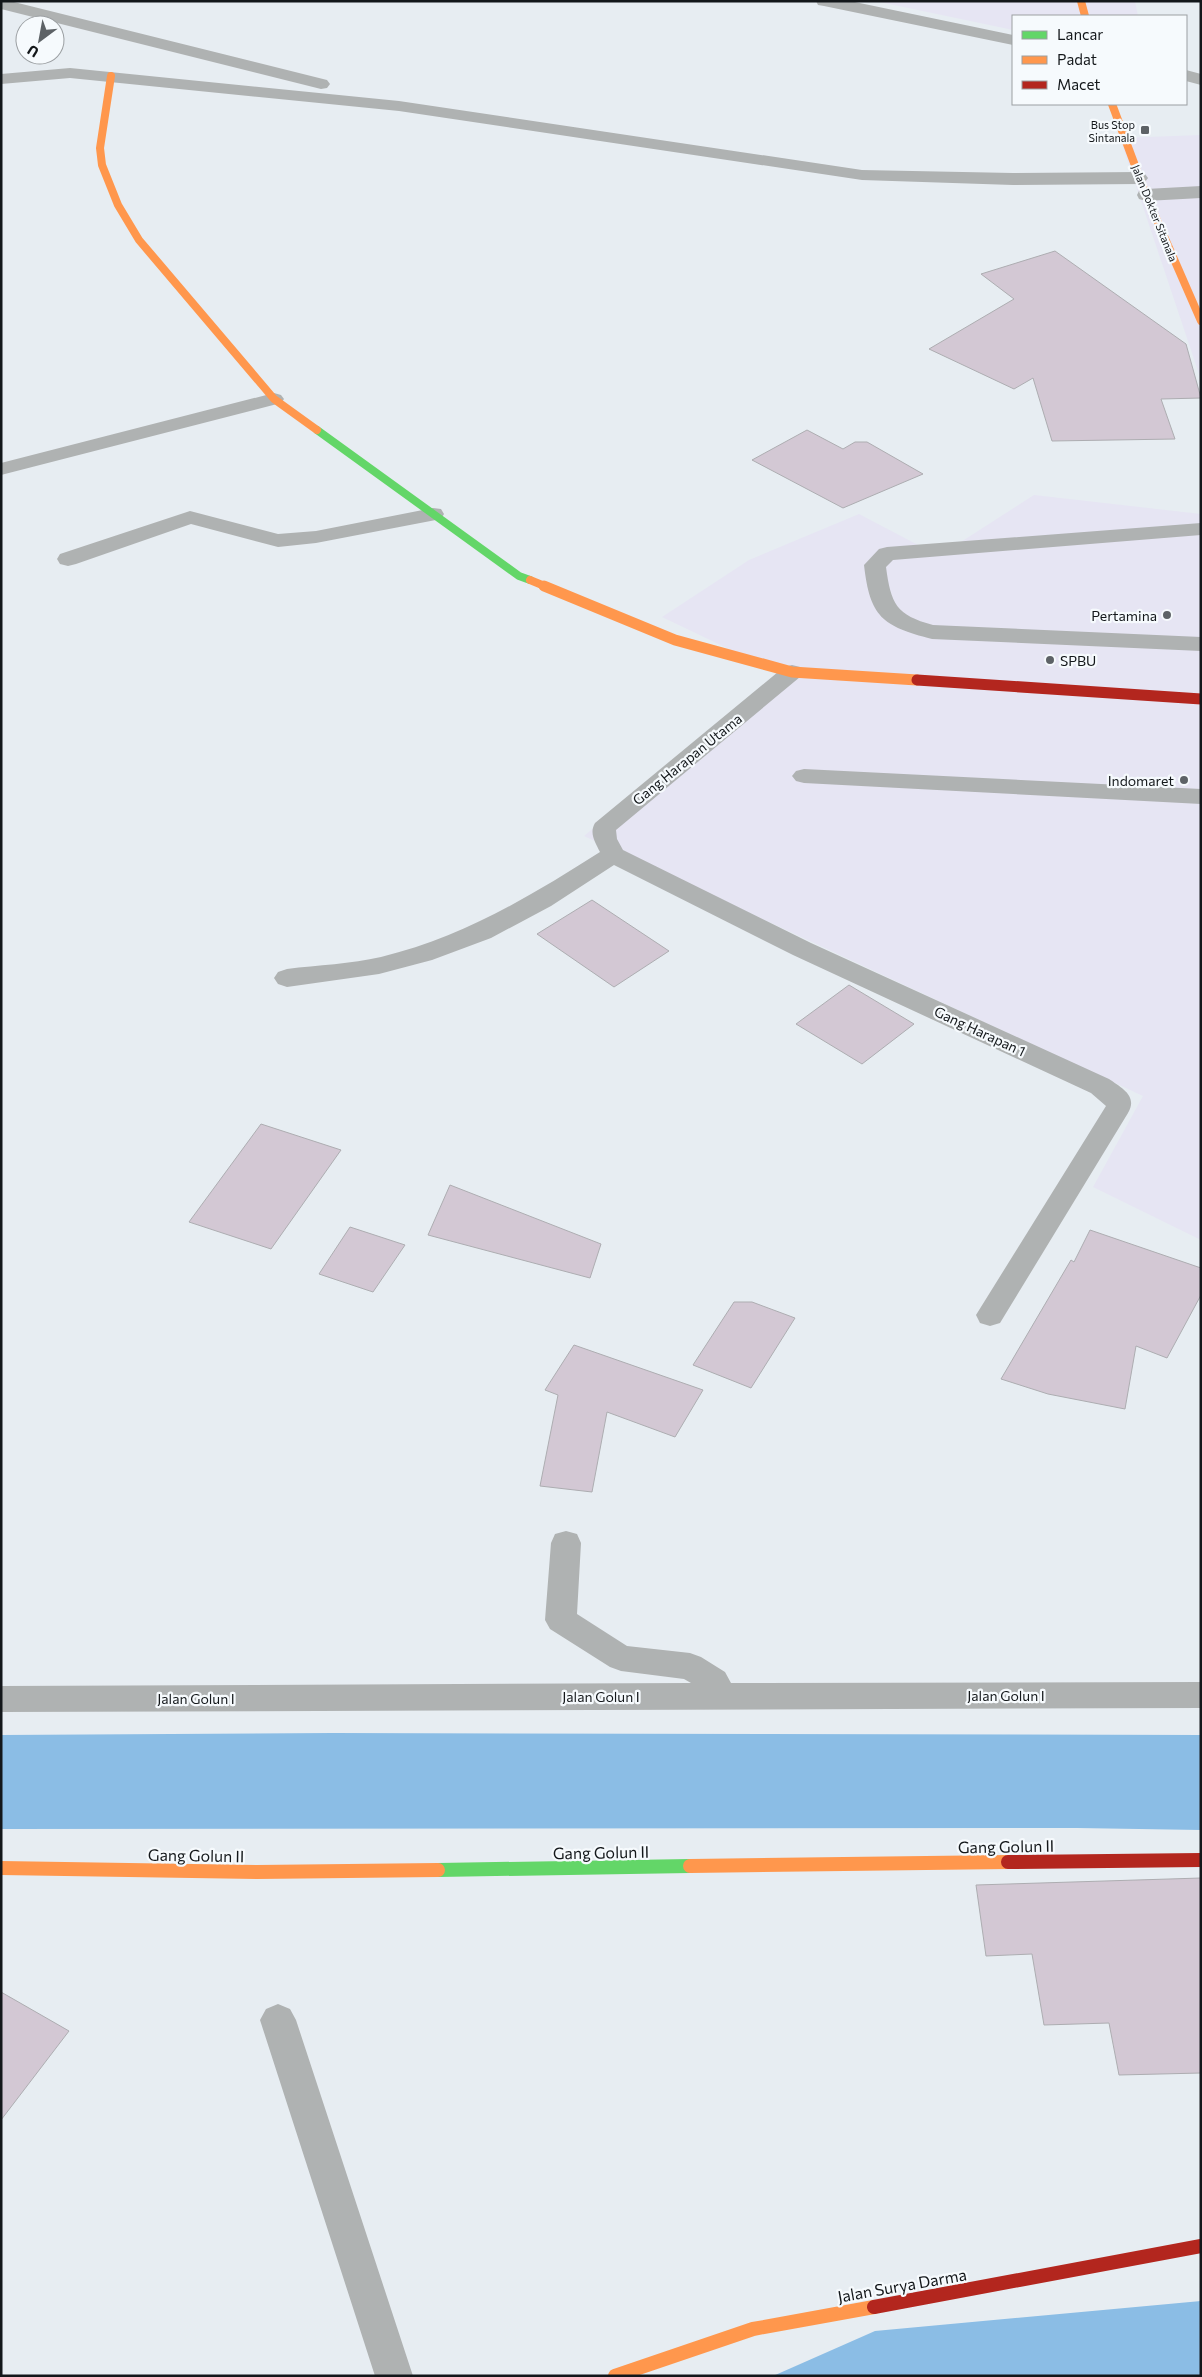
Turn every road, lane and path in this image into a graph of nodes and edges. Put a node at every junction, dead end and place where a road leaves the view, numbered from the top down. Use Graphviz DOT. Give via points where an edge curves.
graph roads {
  1 [pos="824,1"];
  2 [pos="1081,1"];
  3 [pos="1,4"];
  4 [pos="1085,15"];
  5 [pos="1012,40"];
  6 [pos="1187,74"];
  7 [pos="111,76"];
  8 [pos="1,78"];
  9 [pos="1201,80"];
  10 [pos="1112,105"];
  11 [pos="399,106"];
  12 [pos="1142,186"];
  13 [pos="1201,192"];
  14 [pos="1201,321"];
  15 [pos="274,399"];
  16 [pos="1,469"];
  17 [pos="433,514"];
  18 [pos="1201,529"];
  19 [pos="68,559"];
  20 [pos="1201,644"];
  21 [pos="792,672"];
  22 [pos="1201,699"];
  23 [pos="804,776"];
  24 [pos="1201,796"];
  25 [pos="613,855"];
  26 [pos="287,978"];
  27 [pos="990,1315"];
  28 [pos="566,1543"];
  29 [pos="1201,1695"];
  30 [pos="718,1696"];
  31 [pos="1,1698"];
  32 [pos="1201,1860"];
  33 [pos="1,1868"];
  34 [pos="278,2020"];
  35 [pos="1201,2246"];
  36 [pos="394,2376"];
  37 [pos="615,2376"];
  1 -- 5 [label="street"];
  2 -- 4 [label="street"];
  3 -- 11 [label="street"];
  6 -- 9 [label="street"];
  7 -- 8 [label="street" via="70,73"];
  7 -- 11 [label="street"];
  7 -- 15 [label="street" via="100,148 102,165 118,205 139,240"];
  10 -- 12 [label="street, Jalan Dokter Sitanala"];
  11 -- 12 [label="street" via="862,175"];
  12 -- 13 [label="street"];
  12 -- 14 [label="street, Jalan Dokter Sitanala"];
  15 -- 16 [label="street"];
  15 -- 17 [label="street"];
  17 -- 19 [label="street" via="316,537 278,541 190,517"];
  17 -- 21 [label="street" via="519,576 675,640"];
  18 -- 20 [label="street" via="887,554 875,565 878,590 889,614 907,626 932,632"];
  21 -- 22 [label="street"];
  21 -- 25 [label="street, Gang Harapan Utama" via="604,828 605,839"];
  23 -- 24 [label="street"];
  25 -- 26 [label="street" via="542,900 482,932 379,966"];
  25 -- 27 [label="street, Gang Harapan 1" via="802,949 1100,1086 1119,1100 1119,1106"];
  28 -- 30 [label="street" via="560,1620 621,1658 690,1666 714,1681"];
  29 -- 30 [label="street, Jalan Golun I"];
  30 -- 31 [label="street, Jalan Golun I"];
  32 -- 33 [label="street, Gang Golun II" via="257,1872"];
  34 -- 36 [label="street"];
  35 -- 37 [label="street, Jalan Surya Darma" via="753,2329"];
}
